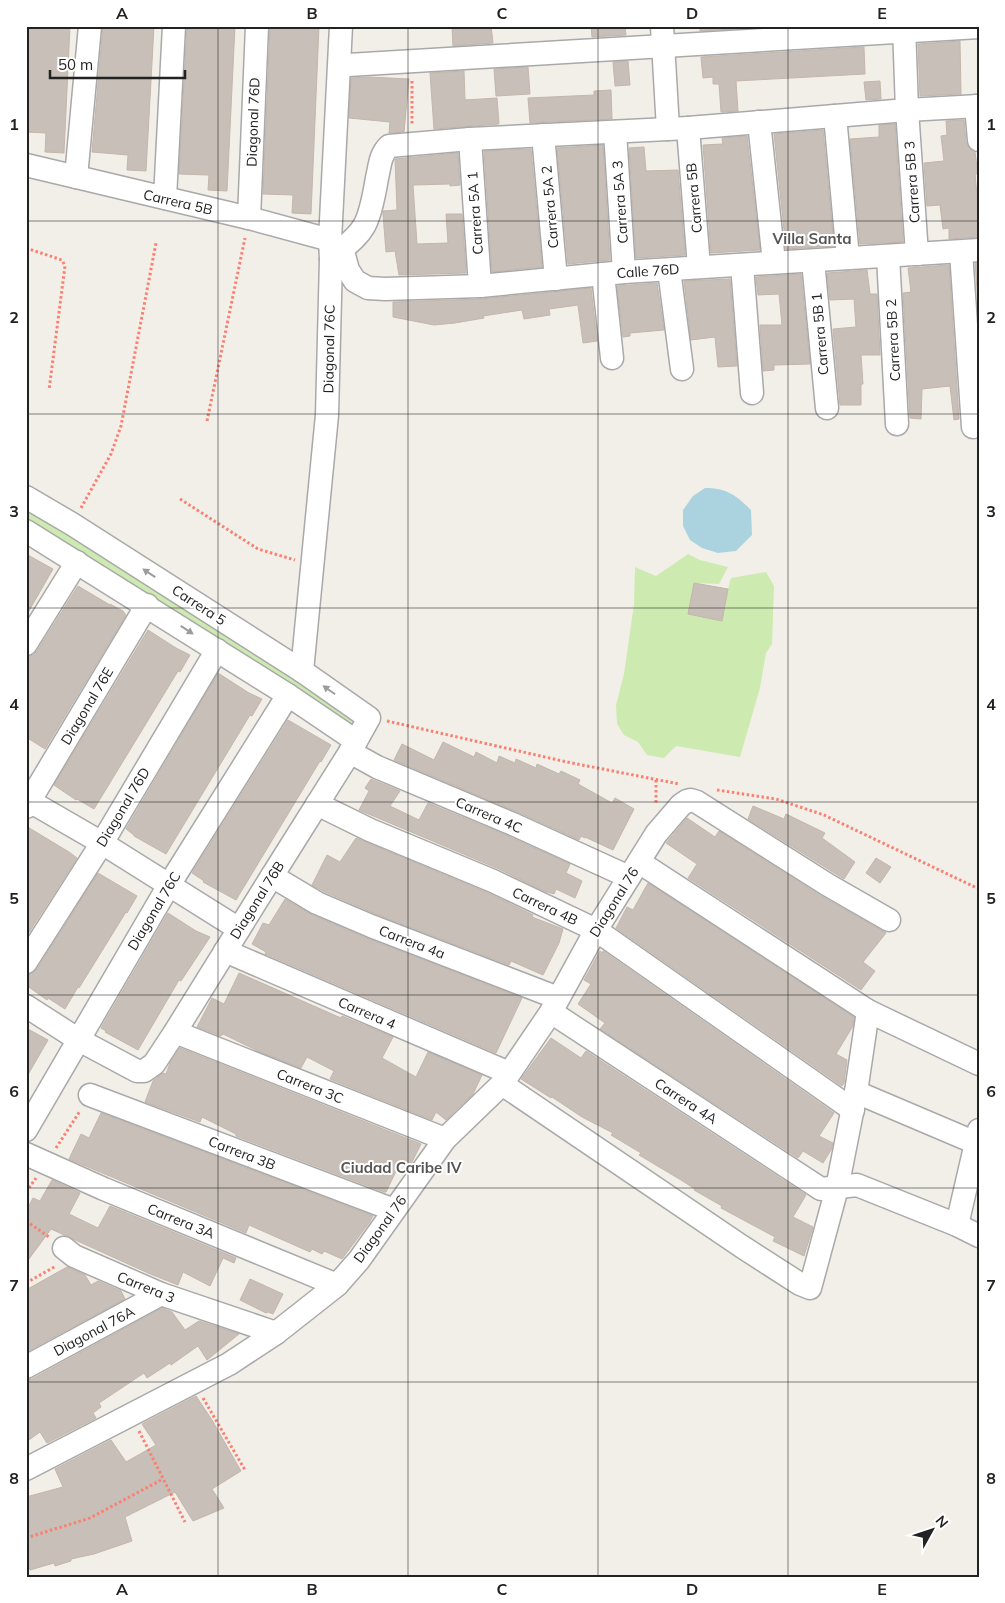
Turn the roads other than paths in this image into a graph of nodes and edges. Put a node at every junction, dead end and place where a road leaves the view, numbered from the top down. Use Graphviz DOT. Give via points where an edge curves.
graph roads {
  1 [pos="90,26"];
  2 [pos="174,26"];
  3 [pos="257,26"];
  4 [pos="341,26"];
  5 [pos="979,27"];
  6 [pos="904,29"];
  7 [pos="663,36"];
  8 [pos="348,65"];
  9 [pos="977,106"];
  10 [pos="907,110"];
  11 [pos="835,116"];
  12 [pos="759,122"];
  13 [pos="678,128"];
  14 [pos="615,132"];
  15 [pos="544,135"];
  16 [pos="470,139"];
  17 [pos="979,140"];
  18 [pos="26,166"];
  19 [pos="76,177"];
  20 [pos="165,198"];
  21 [pos="249,218"];
  22 [pos="334,249"];
  23 [pos="970,251"];
  24 [pos="918,254"];
  25 [pos="888,256"];
  26 [pos="848,258"];
  27 [pos="813,261"];
  28 [pos="774,262"];
  29 [pos="742,265"];
  30 [pos="699,267"];
  31 [pos="669,270"];
  32 [pos="614,273"];
  33 [pos="556,278"];
  34 [pos="480,286"];
  35 [pos="612,358"];
  36 [pos="682,369"];
  37 [pos="752,393"];
  38 [pos="827,408"];
  39 [pos="897,424"];
  40 [pos="973,427"];
  41 [pos="26,497"];
  42 [pos="26,531"];
  43 [pos="77,562"];
  44 [pos="147,605"];
  45 [pos="26,644"];
  46 [pos="217,650"];
  47 [pos="302,671"];
  48 [pos="288,695"];
  49 [pos="369,718"];
  50 [pos="353,747"];
  51 [pos="28,802"];
  52 [pos="317,804"];
  53 [pos="102,843"];
  54 [pos="634,870"];
  55 [pos="272,876"];
  56 [pos="169,885"];
  57 [pos="889,920"];
  58 [pos="239,929"];
  59 [pos="596,930"];
  60 [pos="225,951"];
  61 [pos="26,962"];
  62 [pos="554,1005"];
  63 [pos="26,1006"];
  64 [pos="868,1011"];
  65 [pos="175,1032"];
  66 [pos="78,1040"];
  67 [pos="979,1064"];
  68 [pos="505,1078"];
  69 [pos="90,1096"];
  70 [pos="854,1101"];
  71 [pos="26,1130"];
  72 [pos="977,1137"];
  73 [pos="445,1139"];
  74 [pos="36,1159"];
  75 [pos="829,1188"];
  76 [pos="394,1210"];
  77 [pos="957,1225"];
  78 [pos="979,1236"];
  79 [pos="69,1252"];
  80 [pos="337,1285"];
  81 [pos="161,1294"];
  82 [pos="276,1333"];
  83 [pos="26,1367"];
  84 [pos="26,1469"];
  1 -- 19 [label="street"];
  2 -- 20 [label="street"];
  3 -- 21 [label="street, Diagonal 76D"];
  4 -- 22 [label="street, Diagonal 76C"];
  5 -- 6 [label="street"];
  6 -- 7 [label="street"];
  6 -- 10 [label="street, Carrera 5B 3"];
  7 -- 8 [label="street"];
  7 -- 13 [label="street, Carrera 5B"];
  9 -- 10 [label="street"];
  9 -- 17 [label="street"];
  10 -- 11 [label="street"];
  10 -- 24 [label="street, Carrera 5B 3"];
  11 -- 12 [label="street"];
  11 -- 26 [label="street"];
  12 -- 13 [label="street"];
  12 -- 28 [label="street"];
  13 -- 14 [label="street"];
  13 -- 30 [label="street, Carrera 5B"];
  14 -- 15 [label="street"];
  14 -- 32 [label="street, Carrera 5A 3"];
  15 -- 16 [label="street"];
  15 -- 33 [label="street, Carrera 5A 2"];
  16 -- 22 [label="street" via="389,146 380,159 365,224 357,236"];
  16 -- 34 [label="street, Carrera 5A 1"];
  18 -- 19 [label="street, Carrera 5B"];
  19 -- 20 [label="street, Carrera 5B"];
  20 -- 21 [label="street, Carrera 5B"];
  21 -- 22 [label="street, Carrera 5B"];
  22 -- 34 [label="street, Calle 76D" via="355,281 368,288"];
  22 -- 47 [label="street, Diagonal 76C" via="327,415"];
  23 -- 24 [label="street, Calle 76D"];
  23 -- 40 [label="street"];
  24 -- 25 [label="street, Calle 76D"];
  25 -- 26 [label="street, Calle 76D"];
  25 -- 39 [label="street, Carrera 5B 2"];
  26 -- 27 [label="street, Calle 76D"];
  27 -- 28 [label="street, Calle 76D"];
  27 -- 38 [label="street, Carrera 5B 1"];
  28 -- 29 [label="street, Calle 76D"];
  29 -- 30 [label="street, Calle 76D"];
  29 -- 37 [label="street"];
  30 -- 31 [label="street, Calle 76D"];
  31 -- 32 [label="street, Calle 76D"];
  31 -- 36 [label="street"];
  32 -- 33 [label="street, Calle 76D"];
  32 -- 35 [label="street"];
  33 -- 34 [label="street, Calle 76D"];
  47 -- 41 [label="street, Carrera 5, one-way"];
  42 -- 43 [label="street, Carrera 5"];
  43 -- 44 [label="street, Carrera 5"];
  43 -- 45 [label="street"];
  44 -- 46 [label="street, Carrera 5, one-way"];
  44 -- 51 [label="street, Diagonal 76E"];
  46 -- 48 [label="street, Carrera 5"];
  46 -- 53 [label="street, Diagonal 76D"];
  49 -- 47 [label="street, Carrera 5, one-way"];
  48 -- 50 [label="street, Carrera 5"];
  48 -- 56 [label="street, Diagonal 76C"];
  49 -- 50 [label="street, Diagonal 76B"];
  50 -- 52 [label="street, Diagonal 76B"];
  50 -- 54 [label="street, Carrera 4C" via="377,767 515,826"];
  51 -- 53 [label="street"];
  52 -- 55 [label="street, Diagonal 76B"];
  52 -- 59 [label="street, Carrera 4B"];
  53 -- 56 [label="street"];
  53 -- 61 [label="street, Diagonal 76D"];
  54 -- 57 [label="street, Diagonal 76" via="656,834 681,805 691,800"];
  54 -- 59 [label="street, Diagonal 76"];
  54 -- 64 [label="street, Carrera 4C"];
  55 -- 58 [label="street, Diagonal 76B"];
  55 -- 62 [label="street, Carrera 4a" via="317,903"];
  56 -- 58 [label="street"];
  56 -- 66 [label="street, Diagonal 76C"];
  58 -- 60 [label="street, Diagonal 76B"];
  59 -- 62 [label="street, Diagonal 76"];
  59 -- 70 [label="street, Carrera 4B"];
  60 -- 65 [label="street, Diagonal 76B"];
  60 -- 68 [label="street, Carrera 4"];
  62 -- 68 [label="street, Diagonal 76"];
  62 -- 75 [label="street, Carrera 4A"];
  63 -- 66 [label="street"];
  64 -- 67 [label="street, Carrera 4C"];
  64 -- 70 [label="street"];
  65 -- 66 [label="street, Diagonal 76B" via="154,1064 144,1071 137,1071"];
  65 -- 73 [label="street, Carrera 3C"];
  66 -- 71 [label="street, Diagonal 76C"];
  68 -- 73 [label="street, Diagonal 76"];
  68 -- 75 [label="street, Carrera 4" via="741,1246 810,1288"];
  69 -- 76 [label="street, Carrera 3B"];
  70 -- 72 [label="street, Carrera 4B"];
  70 -- 75 [label="street"];
  72 -- 77 [label="street"];
  73 -- 76 [label="street, Diagonal 76"];
  74 -- 80 [label="street, Carrera 3A"];
  75 -- 77 [label="street" via="857,1185"];
  76 -- 80 [label="street, Diagonal 76"];
  77 -- 78 [label="street"];
  79 -- 81 [label="street, Carrera 3"];
  80 -- 82 [label="street, Diagonal 76"];
  81 -- 82 [label="street, Carrera 3"];
  81 -- 83 [label="street, Diagonal 76A"];
  82 -- 84 [label="street, Diagonal 76" via="229,1364"];
}
